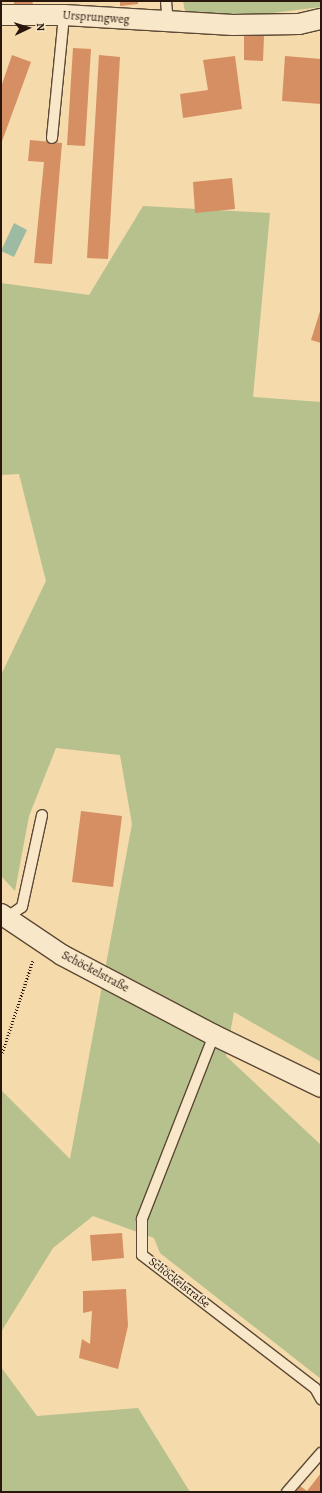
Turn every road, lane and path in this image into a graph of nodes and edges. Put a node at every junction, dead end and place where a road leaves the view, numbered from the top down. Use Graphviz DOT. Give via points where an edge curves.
graph roads {
  1 [pos="166,1"];
  2 [pos="1,15"];
  3 [pos="64,15"];
  4 [pos="321,20"];
  5 [pos="168,23"];
  6 [pos="52,138"];
  7 [pos="42,815"];
  8 [pos="4,916"];
  9 [pos="39,940"];
  10 [pos="214,1035"];
  11 [pos="2,1053"];
  12 [pos="321,1087"];
  13 [pos="321,1399"];
  14 [pos="321,1453"];
  15 [pos="287,1492"];
  1 -- 5 [label="lane"];
  2 -- 3 [label="street, Ursprungweg"];
  3 -- 5 [label="street, Ursprungweg"];
  3 -- 6 [label="lane"];
  4 -- 5 [label="street, Ursprungweg" via="299,24"];
  7 -- 8 [label="lane" via="22,907"];
  8 -- 9 [label="street, Schöckelstraße"];
  9 -- 10 [label="street, Schöckelstraße"];
  9 -- 11 [label="path"];
  10 -- 12 [label="street, Schöckelstraße"];
  10 -- 13 [label="lane, Schöckelstraße" via="142,1219 142,1255 315,1388"];
  14 -- 15 [label="lane"];
}
